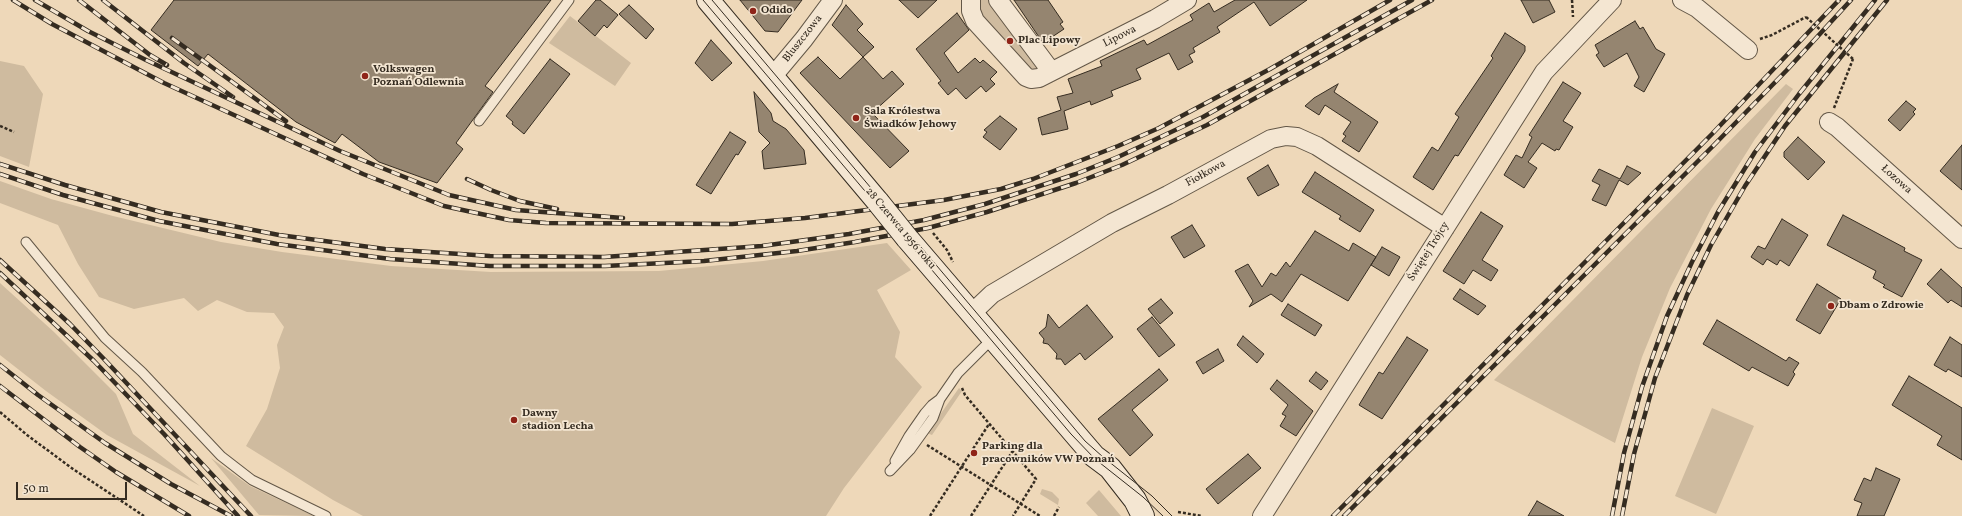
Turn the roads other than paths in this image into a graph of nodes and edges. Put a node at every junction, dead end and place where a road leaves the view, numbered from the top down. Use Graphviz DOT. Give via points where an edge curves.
graph roads {
  1 [pos="569,0"];
  2 [pos="708,0"];
  3 [pos="833,0"];
  4 [pos="972,0"];
  5 [pos="998,0"];
  6 [pos="1187,0"];
  7 [pos="1612,0"];
  8 [pos="1682,0"];
  9 [pos="1748,50"];
  10 [pos="1051,71"];
  11 [pos="773,76"];
  12 [pos="478,121"];
  13 [pos="1829,122"];
  14 [pos="1445,228"];
  15 [pos="1962,239"];
  16 [pos="26,242"];
  17 [pos="972,313"];
  18 [pos="993,338"];
  19 [pos="940,399"];
  20 [pos="1094,456"];
  21 [pos="326,516"];
  22 [pos="1136,516"];
  23 [pos="1143,516"];
  24 [pos="1262,516"];
  1 -- 12 [label="lane"];
  2 -- 11 [label="street, 28 Czerwca 1956 roku"];
  3 -- 11 [label="street, Bluszczowa"];
  4 -- 10 [label="street" via="971,11 975,21 1026,77 1039,78"];
  5 -- 10 [label="street"];
  6 -- 10 [label="street, Lipowa" via="1155,19"];
  7 -- 14 [label="street, Świętej Trójcy" via="1544,72"];
  8 -- 9 [label="street" via="1696,8"];
  11 -- 17 [label="street, 28 Czerwca 1956 roku, bridge"];
  13 -- 15 [label="street, Łozowa" via="1838,127"];
  14 -- 17 [label="street, Fiołkowa" via="1317,146 1297,137 1286,136 1270,139 1112,223 992,294"];
  14 -- 24 [label="street, Świętej Trójcy"];
  16 -- 21 [label="lane" via="105,338 142,372 221,456 252,480"];
  17 -- 18 [label="street, 28 Czerwca 1956 roku"];
  18 -- 19 [label="lane" via="958,373"];
  18 -- 20 [label="street, 28 Czerwca 1956 roku"];
  19 -- 19 [label="lane" via="932,405 910,434 890,471 933,418"];
  20 -- 22 [label="street, 28 Czerwca 1956 roku" via="1101,477"];
  20 -- 23 [label="street, 28 Czerwca 1956 roku" via="1110,468 1135,500"];
}
